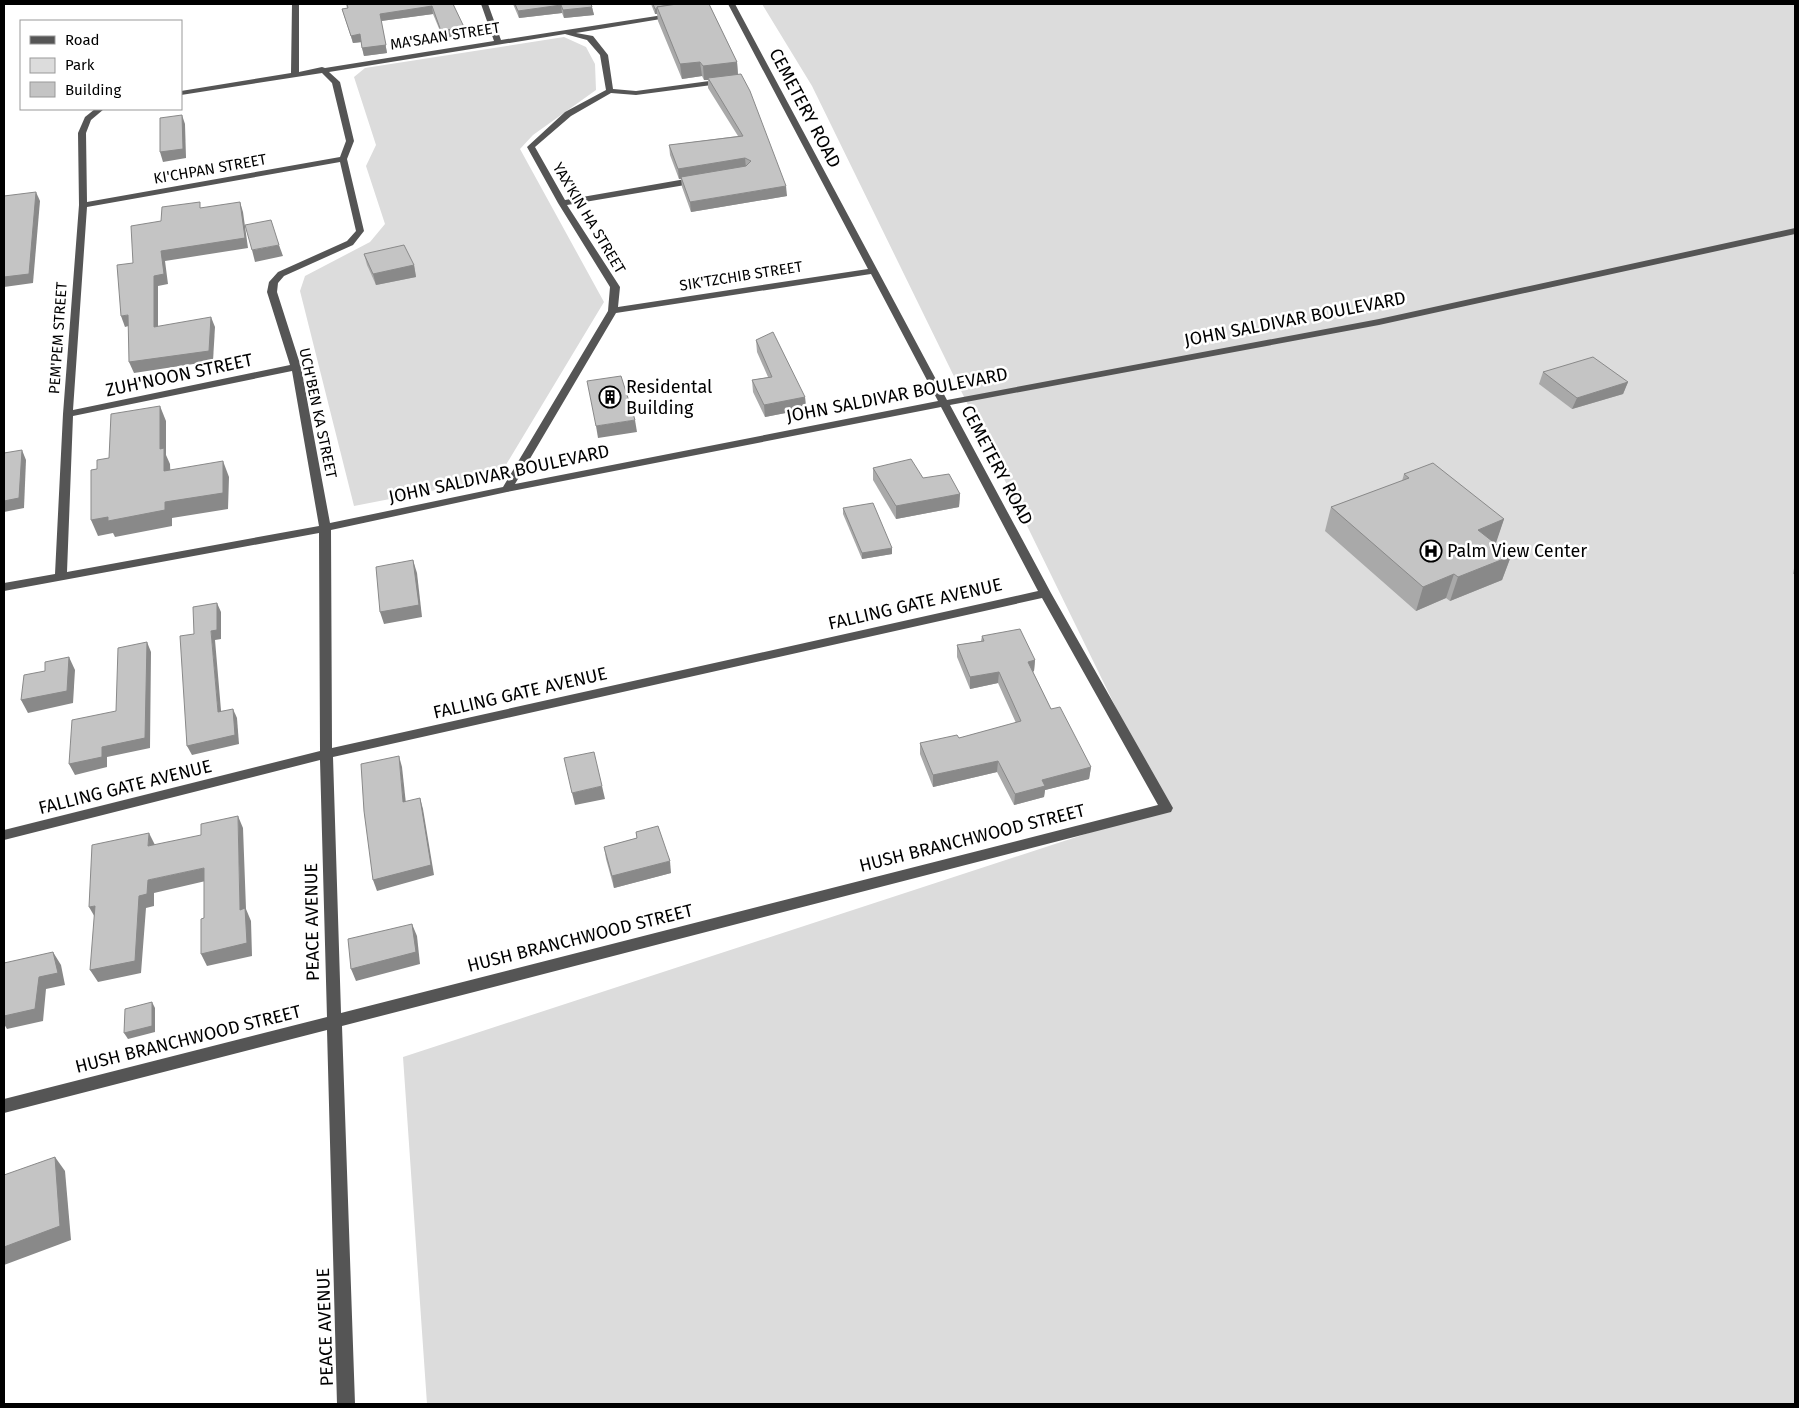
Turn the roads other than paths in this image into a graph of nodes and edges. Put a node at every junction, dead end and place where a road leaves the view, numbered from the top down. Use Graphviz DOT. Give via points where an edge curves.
graph roads {
  1 [pos="295,4"];
  2 [pos="484,4"];
  3 [pos="732,4"];
  4 [pos="685,12"];
  5 [pos="565,32"];
  6 [pos="498,42"];
  7 [pos="322,70"];
  8 [pos="294,74"];
  9 [pos="732,80"];
  10 [pos="610,92"];
  11 [pos="182,93"];
  12 [pos="98,110"];
  13 [pos="342,159"];
  14 [pos="707,179"];
  15 [pos="562,203"];
  16 [pos="83,205"];
  17 [pos="1795,231"];
  18 [pos="874,271"];
  19 [pos="613,311"];
  20 [pos="296,367"];
  21 [pos="946,403"];
  22 [pos="68,414"];
  23 [pos="507,489"];
  24 [pos="325,528"];
  25 [pos="61,578"];
  26 [pos="4,587"];
  27 [pos="1046,593"];
  28 [pos="326,754"];
  29 [pos="1166,808"];
  30 [pos="4,835"];
  31 [pos="333,1021"];
  32 [pos="4,1106"];
  33 [pos="346,1404"];
  1 -- 8 [label="street"];
  2 -- 6 [label="street"];
  3 -- 18 [label="street, CEMETERY ROAD"];
  4 -- 5 [label="street, MA'SAAN STREET"];
  5 -- 6 [label="street, MA'SAAN STREET"];
  5 -- 10 [label="street" via="590,38 604,55"];
  6 -- 7 [label="street, MA'SAAN STREET"];
  7 -- 8 [label="street, MA'SAAN STREET"];
  7 -- 13 [label="street" via="336,82 350,141"];
  8 -- 11 [label="street, MA'SAAN STREET"];
  9 -- 10 [label="street" via="636,93"];
  10 -- 15 [label="street, YAX'KIN HA STREET" via="568,114 531,147"];
  12 -- 16 [label="street, PEM'PEM STREET" via="83,123"];
  13 -- 16 [label="street, KI'CHPAN STREET"];
  13 -- 20 [label="street, UCH'BEN KA STREET" via="360,231 350,243 281,274 274,282 272,292"];
  14 -- 15 [label="street"];
  15 -- 19 [label="street, YAX'KIN HA STREET" via="615,287"];
  16 -- 22 [label="street, PEM'PEM STREET"];
  17 -- 21 [label="street, JOHN SALDIVAR BOULEVARD" via="1378,322"];
  18 -- 19 [label="street, SIK'TZCHIB STREET"];
  18 -- 21 [label="street, CEMETERY ROAD"];
  19 -- 23 [label="street, YAX'KIN HA STREET"];
  20 -- 22 [label="street, ZUH'NOON STREET"];
  20 -- 24 [label="street, UCH'BEN KA STREET"];
  21 -- 23 [label="street, JOHN SALDIVAR BOULEVARD"];
  21 -- 27 [label="street, CEMETERY ROAD"];
  22 -- 25 [label="street, PEM'PEM STREET"];
  23 -- 24 [label="street, JOHN SALDIVAR BOULEVARD"];
  24 -- 25 [label="street, JOHN SALDIVAR BOULEVARD"];
  24 -- 28 [label="street, PEACE AVENUE"];
  25 -- 26 [label="street, JOHN SALDIVAR BOULEVARD"];
  27 -- 28 [label="street, FALLING GATE AVENUE"];
  27 -- 29 [label="street, CEMETERY ROAD"];
  28 -- 30 [label="street, FALLING GATE AVENUE"];
  28 -- 31 [label="street, PEACE AVENUE"];
  29 -- 31 [label="street, HUSH BRANCHWOOD STREET"];
  31 -- 32 [label="street, HUSH BRANCHWOOD STREET"];
  31 -- 33 [label="street, PEACE AVENUE"];
}
